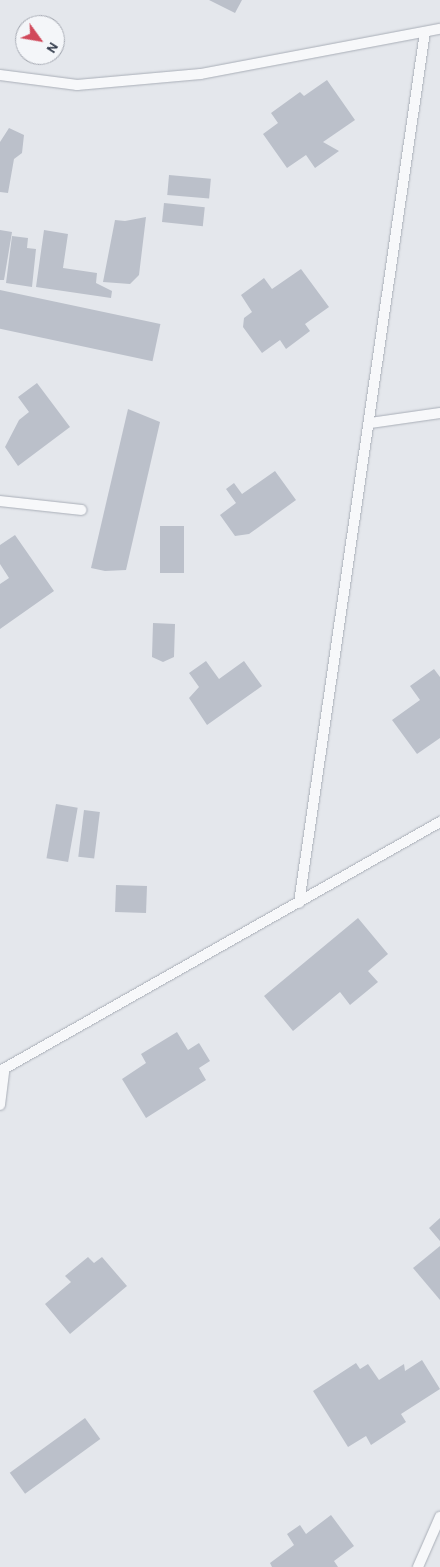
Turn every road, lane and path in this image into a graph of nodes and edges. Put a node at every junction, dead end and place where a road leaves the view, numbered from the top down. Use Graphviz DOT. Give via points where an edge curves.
graph roads {
  1 [pos="440,29"];
  2 [pos="425,32"];
  3 [pos="0,75"];
  4 [pos="440,413"];
  5 [pos="370,422"];
  6 [pos="0,501"];
  7 [pos="82,510"];
  8 [pos="440,822"];
  9 [pos="299,904"];
  10 [pos="2,1071"];
  11 [pos="0,1104"];
  12 [pos="440,1517"];
  13 [pos="418,1567"];
  1 -- 2 [label="lane"];
  2 -- 3 [label="lane" via="201,74 77,85"];
  2 -- 5 [label="lane"];
  4 -- 5 [label="lane"];
  5 -- 9 [label="lane"];
  6 -- 7 [label="lane"];
  8 -- 9 [label="lane"];
  9 -- 10 [label="lane"];
  10 -- 11 [label="lane"];
  12 -- 13 [label="lane"];
}
